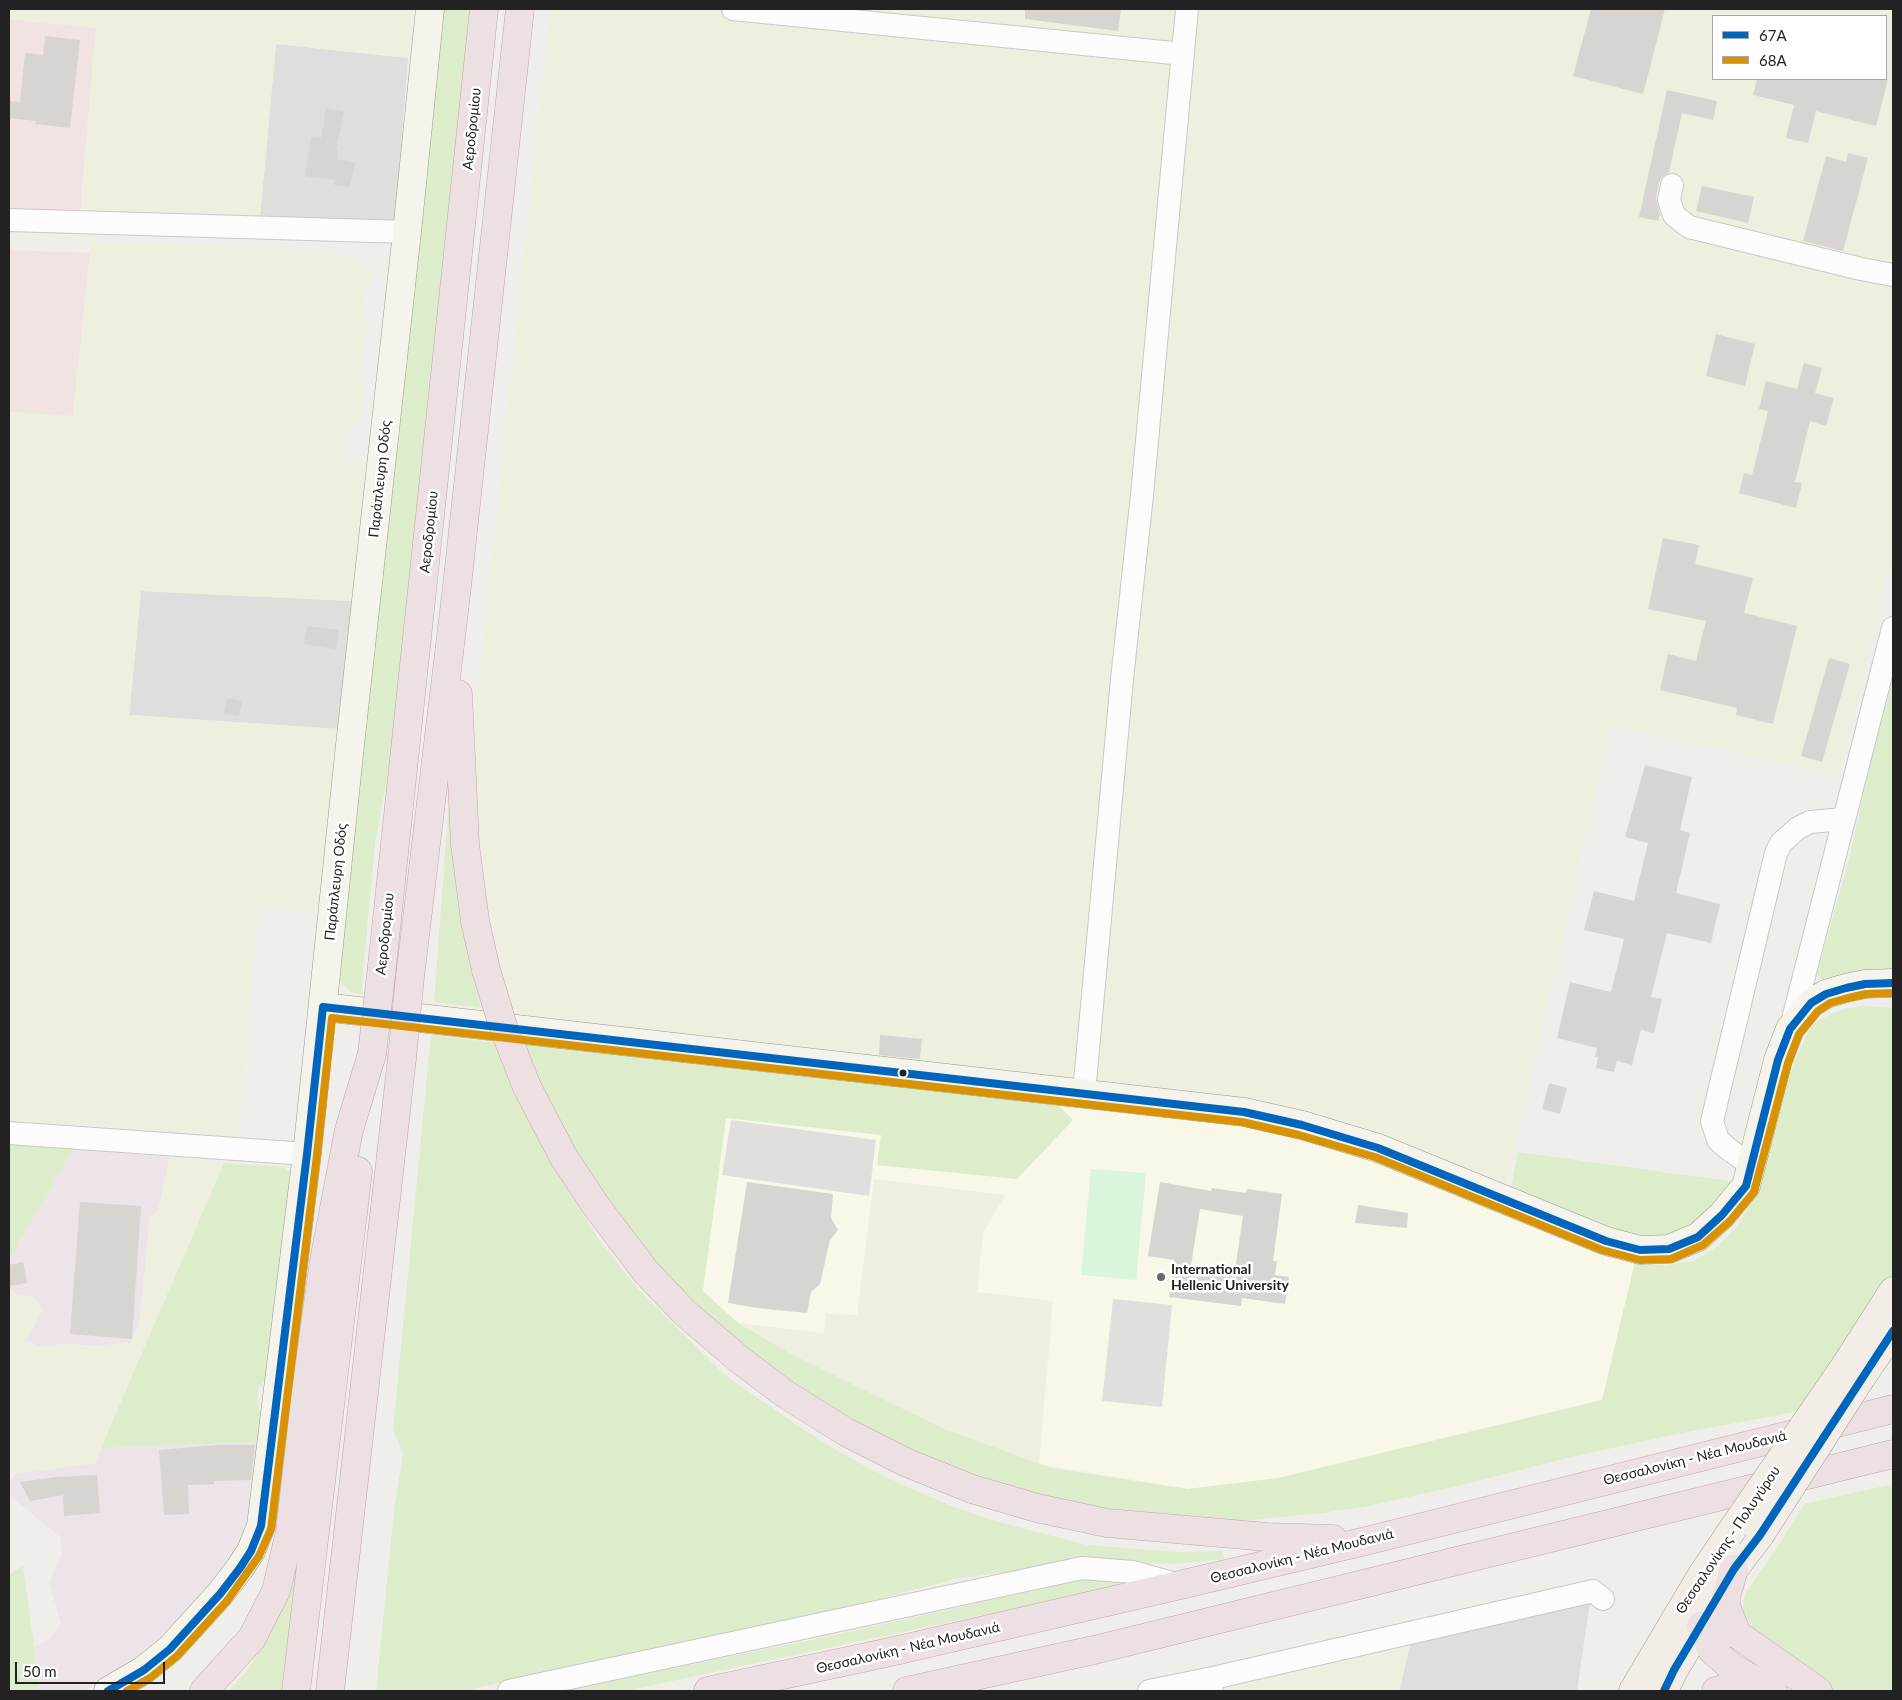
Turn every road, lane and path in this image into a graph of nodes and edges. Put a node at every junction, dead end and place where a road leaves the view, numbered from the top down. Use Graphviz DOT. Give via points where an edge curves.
graph roads {
  1 [pos="430,9"];
  2 [pos="484,9"];
  3 [pos="520,9"];
  4 [pos="733,9"];
  5 [pos="1187,9"];
  6 [pos="1183,54"];
  7 [pos="1672,185"];
  8 [pos="9,220"];
  9 [pos="407,232"];
  10 [pos="1893,275"];
  11 [pos="456,595"];
  12 [pos="1893,628"];
  13 [pos="1844,819"];
  14 [pos="1893,983"];
  15 [pos="1893,999"];
  16 [pos="323,1007"];
  17 [pos="1790,1029"];
  18 [pos="372,1054"];
  19 [pos="1084,1093"];
  20 [pos="9,1134"];
  21 [pos="307,1154"];
  22 [pos="1751,1165"];
  23 [pos="1893,1291"];
  24 [pos="1893,1331"];
  25 [pos="1853,1372"];
  26 [pos="1893,1409"];
  27 [pos="1893,1454"];
  28 [pos="1893,1463"];
  29 [pos="1848,1466"];
  30 [pos="1370,1540"];
  31 [pos="1734,1569"];
  32 [pos="1703,1573"];
  33 [pos="1180,1585"];
  34 [pos="1603,1599"];
  35 [pos="1701,1626"];
  36 [pos="1737,1634"];
  37 [pos="1662,1640"];
  38 [pos="1094,1650"];
  39 [pos="1212,1685"];
  40 [pos="108,1691"];
  41 [pos="204,1691"];
  42 [pos="296,1691"];
  43 [pos="330,1691"];
  44 [pos="509,1691"];
  45 [pos="708,1691"];
  46 [pos="907,1691"];
  47 [pos="990,1691"];
  48 [pos="1149,1691"];
  49 [pos="1633,1691"];
  50 [pos="1664,1691"];
  51 [pos="1716,1691"];
  52 [pos="1764,1691"];
  53 [pos="1773,1691"];
  54 [pos="1818,1691"];
  1 -- 9 [label="street, Παράπλευρη Οδός"];
  2 -- 18 [label="highway, Αεροδρομίου, bridge"];
  3 -- 11 [label="highway"];
  4 -- 6 [label="street"];
  5 -- 6 [label="street"];
  6 -- 19 [label="street"];
  7 -- 10 [label="street" via="1669,200 1674,215 1689,227"];
  8 -- 9 [label="street"];
  9 -- 16 [label="street, Παράπλευρη Οδός"];
  11 -- 30 [label="highway, bridge" via="458,726 465,844 475,922 503,1026 527,1088 563,1156 646,1272 684,1312 785,1394 846,1432 905,1462 972,1489 1037,1508 1107,1523 1267,1537"];
  11 -- 43 [label="highway, bridge"];
  12 -- 13 [label="street"];
  13 -- 17 [label="street"];
  13 -- 22 [label="street" via="1810,822 1798,828 1781,843 1776,853 1712,1121 1718,1140"];
  14 -- 17 [label="street" via="1865,984 1826,994 1811,1004"];
  15 -- 17 [label="street" via="1852,996 1835,1000"];
  16 -- 19 [label="street"];
  16 -- 21 [label="street, Παράπλευρη Οδός"];
  17 -- 22 [label="street" via="1778,1060"];
  18 -- 41 [label="highway" via="349,1130 324,1261 290,1532 276,1591 252,1638"];
  18 -- 42 [label="highway"];
  19 -- 22 [label="street" via="1244,1112 1302,1125 1378,1148 1606,1241 1640,1250 1669,1249 1698,1237 1746,1186"];
  20 -- 21 [label="street"];
  21 -- 40 [label="street, Παράπλευρη Οδός" via="261,1526 240,1568 170,1649 144,1670"];
  23 -- 25 [label="main road, Θεσσαλονίκης - Πολυγύρου"];
  24 -- 25 [label="main road, Θεσσαλονίκης - Πολυγύρου"];
  25 -- 31 [label="main road, Θεσσαλονίκης - Πολυγύρου, bridge" via="1760,1535"];
  25 -- 32 [label="main road, Θεσσαλονίκης - Πολυγύρου, bridge"];
  26 -- 30 [label="highway, Θεσσαλονίκη - Νέα Μουδανιά"];
  27 -- 29 [label="highway"];
  28 -- 29 [label="highway"];
  29 -- 38 [label="highway"];
  30 -- 33 [label="highway, Θεσσαλονίκη - Νέα Μουδανιά"];
  31 -- 35 [label="main road, Θεσσαλονίκης - Πολυγύρου"];
  31 -- 36 [label="highway" via="1726,1606"];
  32 -- 35 [label="main road"];
  32 -- 37 [label="main road, Θεσσαλονίκης - Πολυγύρου"];
  33 -- 44 [label="street" via="1133,1572 1082,1568"];
  33 -- 45 [label="highway, Θεσσαλονίκη - Νέα Μουδανιά"];
  34 -- 39 [label="street" via="1593,1591"];
  35 -- 36 [label="highway"];
  35 -- 37 [label="main road"];
  35 -- 50 [label="main road, Θεσσαλονίκης - Πολυγύρου"];
  35 -- 53 [label="highway" via="1712,1650 1731,1667"];
  36 -- 54 [label="highway"];
  37 -- 49 [label="main road, Θεσσαλονίκης - Πολυγύρου"];
  38 -- 46 [label="highway"];
  38 -- 47 [label="highway"];
  39 -- 48 [label="street"];
  51 -- 52 [label="highway" via="1727,1688"];
}
